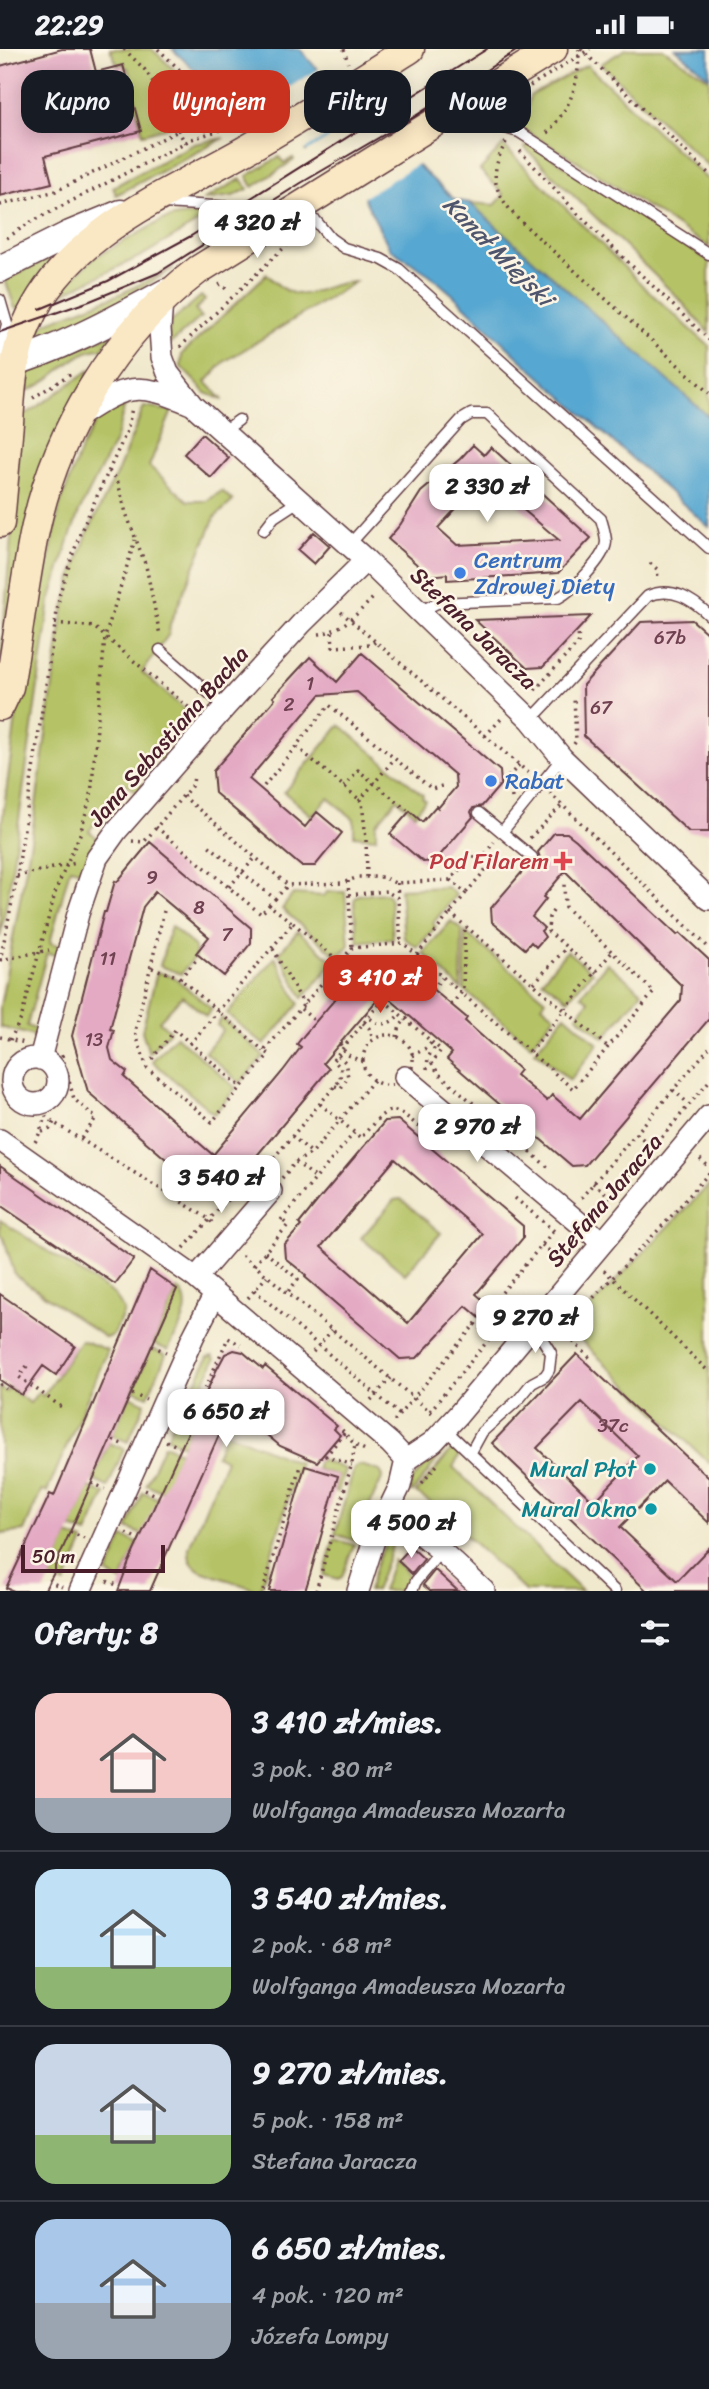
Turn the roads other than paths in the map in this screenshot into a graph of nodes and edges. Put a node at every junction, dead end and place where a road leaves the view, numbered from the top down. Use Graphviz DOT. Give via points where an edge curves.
graph roads {
  1 [pos="410,49"];
  2 [pos="553,49"];
  3 [pos="531,71"];
  4 [pos="425,129"];
  5 [pos="521,133"];
  6 [pos="148,202"];
  7 [pos="307,209"];
  8 [pos="709,254"];
  9 [pos="0,269"];
  10 [pos="168,294"];
  11 [pos="0,300"];
  12 [pos="5,360"];
  13 [pos="193,405"];
  14 [pos="74,419"];
  15 [pos="300,500"];
  16 [pos="0,523"];
  17 [pos="264,530"];
  18 [pos="349,545"];
  19 [pos="709,548"];
  20 [pos="366,560"];
  21 [pos="419,612"];
  22 [pos="709,615"];
  23 [pos="160,650"];
  24 [pos="0,706"];
  25 [pos="225,707"];
  26 [pos="531,720"];
  27 [pos="567,752"];
  28 [pos="480,813"];
  29 [pos="498,828"];
  30 [pos="532,857"];
  31 [pos="709,899"];
  32 [pos="40,1059"];
  33 [pos="405,1077"];
  34 [pos="709,1116"];
  35 [pos="0,1140"];
  36 [pos="271,1191"];
  37 [pos="602,1242"];
  38 [pos="196,1278"];
  39 [pos="215,1294"];
  40 [pos="529,1329"];
  41 [pos="440,1422"];
  42 [pos="471,1453"];
  43 [pos="406,1461"];
  44 [pos="387,1515"];
  45 [pos="441,1551"];
  46 [pos="74,1590"];
  47 [pos="358,1591"];
  48 [pos="412,1591"];
  49 [pos="484,1591"];
  50 [pos="615,1591"];
  1 -- 6 [label="main road" via="355,71"];
  2 -- 3 [label="main road"];
  4 -- 7 [label="main road"];
  5 -- 8 [label="lane"];
  6 -- 7 [label="lane"];
  6 -- 9 [label="street"];
  6 -- 12 [label="main road" via="99,237 53,279"];
  7 -- 10 [label="main road" via="225,251"];
  7 -- 19 [label="lane" via="344,248 399,269"];
  10 -- 12 [label="street" via="95,330"];
  10 -- 13 [label="street, Stefana Jaracza" via="162,357 168,373"];
  10 -- 14 [label="main road" via="115,353"];
  11 -- 12 [label="lane" via="7,324"];
  12 -- 16 [label="main road"];
  13 -- 14 [label="street, Stefana Jaracza" via="152,390 128,389"];
  13 -- 15 [label="street, Stefana Jaracza" via="232,426"];
  14 -- 24 [label="main road" via="43,501 9,687"];
  15 -- 17 [label="lane" via="274,517"];
  15 -- 18 [label="street, Stefana Jaracza"];
  18 -- 20 [label="street, Stefana Jaracza"];
  18 -- 21 [label="lane" via="471,414 487,414 601,519 606,543 602,554 569,592 558,597 437,603"];
  20 -- 21 [label="street, Stefana Jaracza"];
  20 -- 25 [label="street, Jana Sebastiana Bacha"];
  21 -- 26 [label="street, Stefana Jaracza"];
  22 -- 26 [label="lane" via="678,594 659,591 648,596"];
  23 -- 25 [label="lane"];
  25 -- 32 [label="street, Jana Sebastiana Bacha" via="117,830 95,865"];
  26 -- 27 [label="street, Stefana Jaracza"];
  27 -- 29 [label="lane"];
  27 -- 31 [label="street, Stefana Jaracza"];
  28 -- 29 [label="lane"];
  29 -- 30 [label="lane"];
  32 -- 32 [label="street" via="16,1067 12,1083 22,1100 44,1110 57,1078 51,1065"];
  33 -- 37 [label="street"];
  34 -- 37 [label="street, Stefana Jaracza"];
  35 -- 38 [label="street"];
  36 -- 38 [label="street"];
  37 -- 40 [label="street, Stefana Jaracza"];
  38 -- 39 [label="street"];
  39 -- 43 [label="street"];
  39 -- 46 [label="street"];
  40 -- 41 [label="street, Stefana Jaracza"];
  40 -- 42 [label="lane" via="547,1344 549,1370 482,1432"];
  41 -- 42 [label="lane"];
  41 -- 43 [label="street, Stefana Jaracza" via="433,1442"];
  42 -- 50 [label="lane"];
  43 -- 44 [label="street"];
  44 -- 45 [label="street" via="404,1522"];
  44 -- 47 [label="street"];
  45 -- 48 [label="lane"];
  45 -- 49 [label="street"];
}
